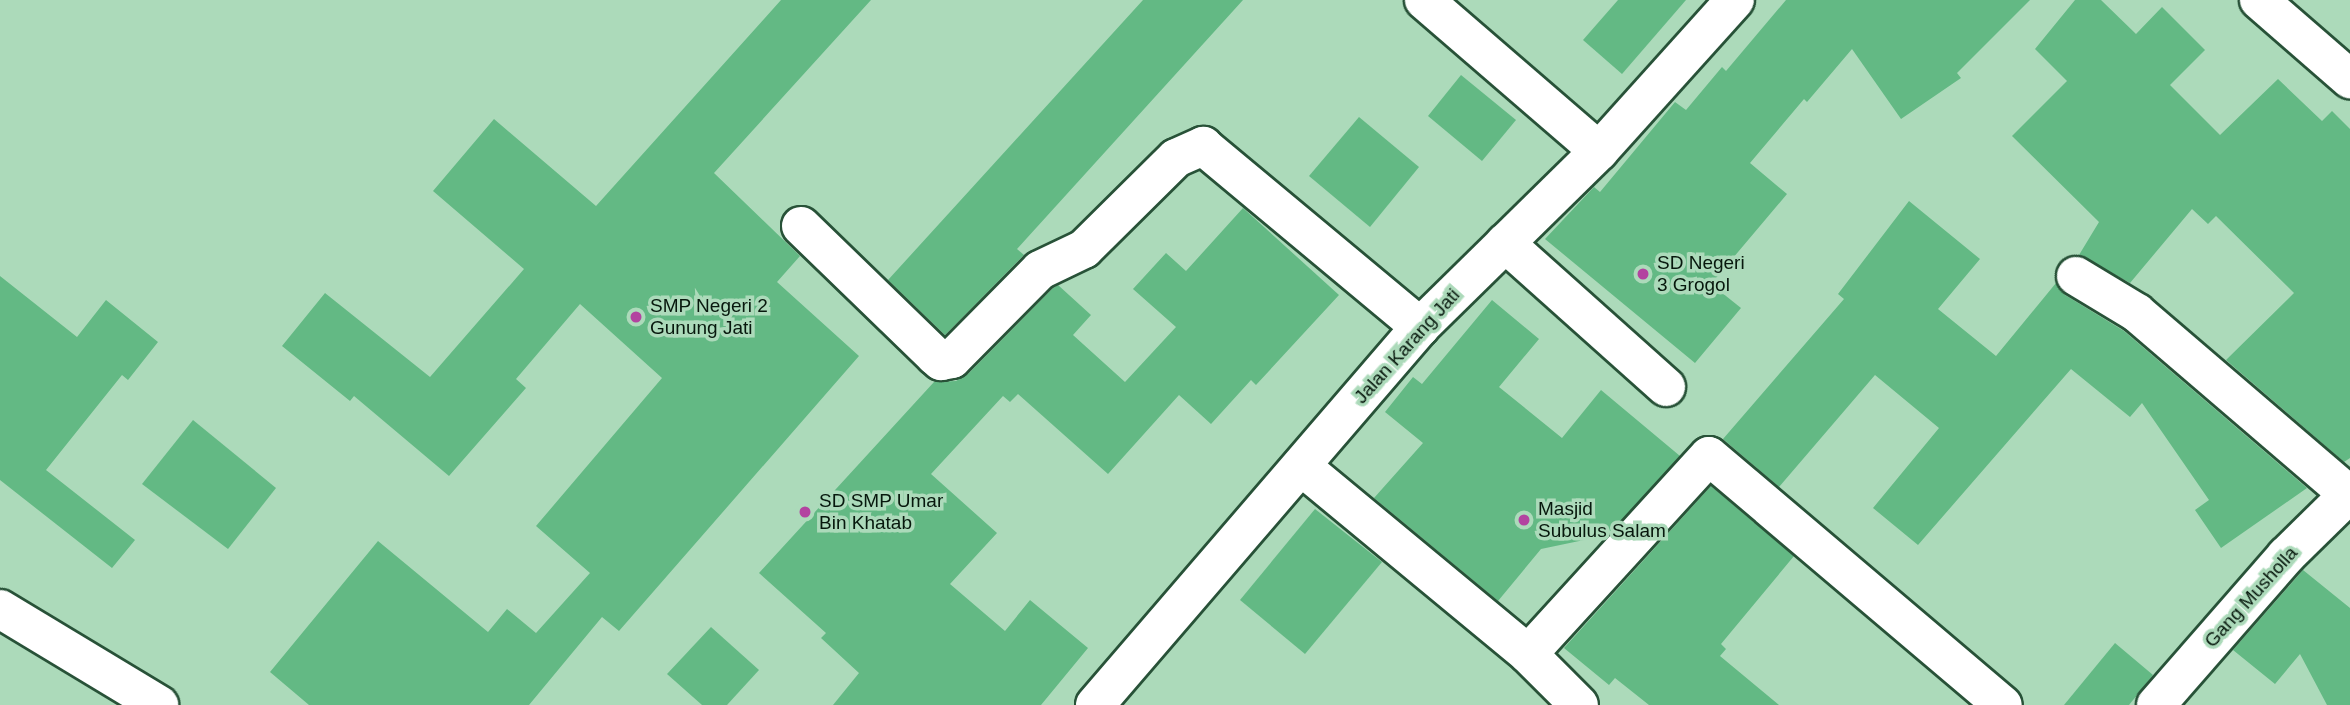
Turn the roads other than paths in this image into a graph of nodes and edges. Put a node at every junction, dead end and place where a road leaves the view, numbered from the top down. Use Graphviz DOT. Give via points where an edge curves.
graph roads {
  1 [pos="1424,0"];
  2 [pos="1735,0"];
  3 [pos="2259,0"];
  4 [pos="2350,79"];
  5 [pos="1599,152"];
  6 [pos="801,226"];
  7 [pos="1505,243"];
  8 [pos="2076,276"];
  9 [pos="1420,327"];
  10 [pos="1666,387"];
  11 [pos="1301,466"];
  12 [pos="2349,493"];
  13 [pos="0,609"];
  14 [pos="1528,654"];
  15 [pos="159,705"];
  16 [pos="1095,705"];
  17 [pos="1579,705"];
  18 [pos="2003,705"];
  19 [pos="2156,705"];
  1 -- 5 [label="main road"];
  2 -- 5 [label="main road, Jalan Karang Jati"];
  3 -- 4 [label="main road"];
  5 -- 7 [label="main road, Jalan Karang Jati"];
  6 -- 9 [label="main road" via="935,356 941,361 952,359 1040,270 1084,249 1176,158 1203,146"];
  7 -- 9 [label="main road, Jalan Karang Jati"];
  7 -- 10 [label="main road"];
  8 -- 12 [label="main road" via="2137,313"];
  9 -- 11 [label="main road, Jalan Karang Jati"];
  11 -- 14 [label="main road"];
  11 -- 16 [label="main road, Jalan Karang Jati"];
  12 -- 19 [label="main road, Gang Musholla" via="2286,556"];
  13 -- 15 [label="main road"];
  14 -- 17 [label="main road"];
  14 -- 18 [label="main road" via="1709,456"];
}
